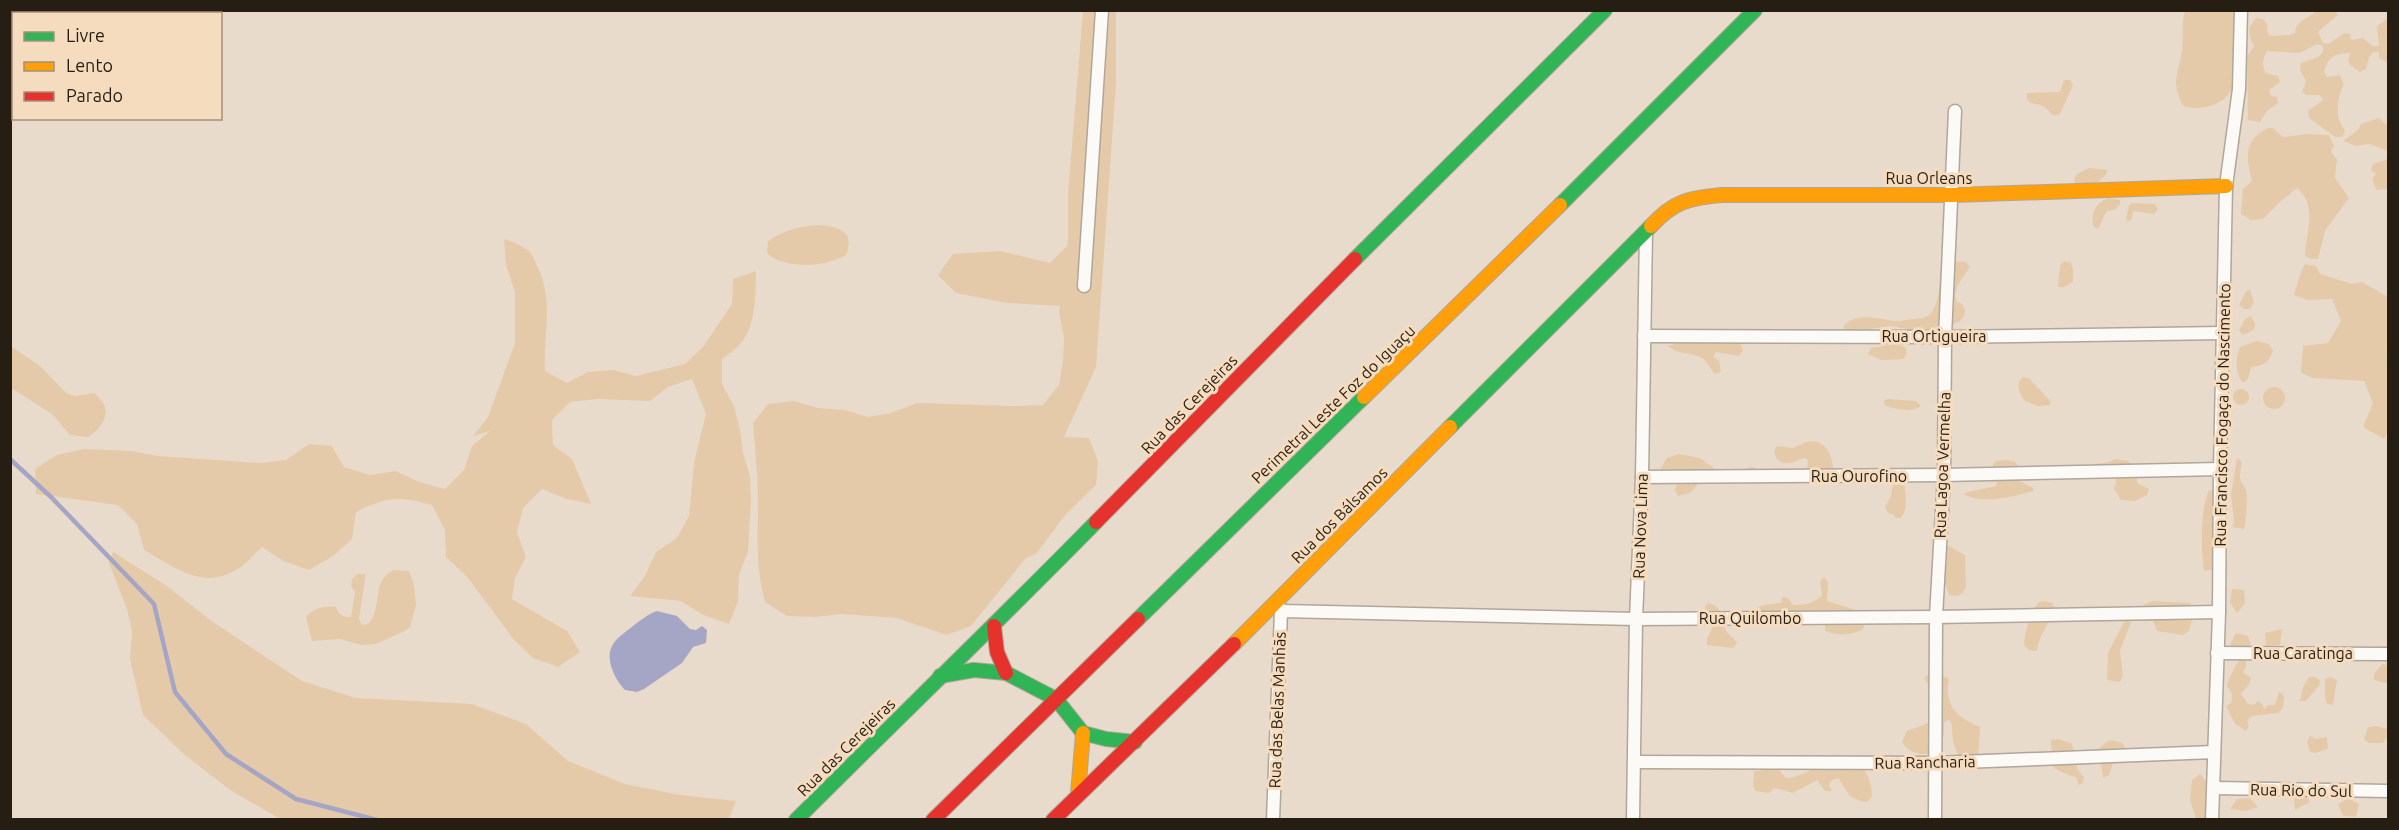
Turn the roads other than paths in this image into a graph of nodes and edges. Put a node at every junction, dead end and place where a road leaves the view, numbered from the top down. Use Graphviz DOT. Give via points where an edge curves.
graph roads {
  1 [pos="1102,10"];
  2 [pos="1605,10"];
  3 [pos="1755,10"];
  4 [pos="2241,10"];
  5 [pos="1954,111"];
  6 [pos="2226,186"];
  7 [pos="1953,195"];
  8 [pos="1646,232"];
  9 [pos="1084,286"];
  10 [pos="2224,333"];
  11 [pos="1644,336"];
  12 [pos="1945,337"];
  13 [pos="2220,469"];
  14 [pos="1944,475"];
  15 [pos="1642,477"];
  16 [pos="1278,606"];
  17 [pos="2219,612"];
  18 [pos="1936,617"];
  19 [pos="1636,619"];
  20 [pos="994,626"];
  21 [pos="2217,653"];
  22 [pos="2388,654"];
  23 [pos="1006,673"];
  24 [pos="940,676"];
  25 [pos="1056,699"];
  26 [pos="1083,733"];
  27 [pos="1135,742"];
  28 [pos="2214,752"];
  29 [pos="1635,762"];
  30 [pos="1936,762"];
  31 [pos="2214,788"];
  32 [pos="2388,791"];
  33 [pos="1078,794"];
  34 [pos="796,819"];
  35 [pos="933,819"];
  36 [pos="1053,819"];
  37 [pos="1273,819"];
  38 [pos="1633,819"];
  39 [pos="1935,819"];
  40 [pos="2212,819"];
  1 -- 9 [label="street"];
  2 -- 20 [label="main road, Rua das Cerejeiras"];
  3 -- 25 [label="main road, Perimetral Leste Foz do Iguaçu"];
  4 -- 6 [label="street, Rua Francisco Fogaça do Nascimento" via="2239,89"];
  5 -- 7 [label="street, Rua Lagoa Vermelha"];
  6 -- 7 [label="main road, Rua Orleans"];
  6 -- 10 [label="street, Rua Francisco Fogaça do Nascimento"];
  7 -- 8 [label="main road, Rua Orleans" via="1686,198 1665,209"];
  7 -- 12 [label="street, Rua Lagoa Vermelha"];
  8 -- 11 [label="street, Rua Nova Lima"];
  8 -- 16 [label="main road, Rua dos Bálsamos"];
  10 -- 12 [label="street, Rua Ortigueira"];
  10 -- 13 [label="street, Rua Francisco Fogaça do Nascimento"];
  11 -- 12 [label="street, Rua Ortigueira"];
  11 -- 15 [label="street, Rua Nova Lima"];
  12 -- 14 [label="street, Rua Lagoa Vermelha"];
  13 -- 14 [label="street, Rua Ourofino"];
  13 -- 17 [label="street, Rua Francisco Fogaça do Nascimento"];
  14 -- 15 [label="street, Rua Ourofino"];
  14 -- 18 [label="street, Rua Lagoa Vermelha"];
  15 -- 19 [label="street, Rua Nova Lima"];
  16 -- 19 [label="street, Rua Quilombo"];
  16 -- 27 [label="main road, Rua dos Bálsamos"];
  16 -- 37 [label="street, Rua das Belas Manhãs"];
  17 -- 18 [label="street, Rua Quilombo"];
  17 -- 21 [label="street, Rua Francisco Fogaça do Nascimento"];
  18 -- 19 [label="street, Rua Quilombo"];
  18 -- 30 [label="street, Rua Lagoa Vermelha"];
  19 -- 29 [label="street, Rua Nova Lima"];
  20 -- 23 [label="main road" via="997,652"];
  20 -- 24 [label="main road, Rua das Cerejeiras"];
  21 -- 22 [label="street, Rua Caratinga"];
  21 -- 28 [label="street, Rua Francisco Fogaça do Nascimento"];
  23 -- 24 [label="main road" via="974,670"];
  23 -- 25 [label="main road"];
  24 -- 34 [label="main road, Rua das Cerejeiras"];
  25 -- 26 [label="main road"];
  25 -- 35 [label="main road, Perimetral Leste Foz do Iguaçu"];
  26 -- 27 [label="main road"];
  26 -- 33 [label="main road"];
  27 -- 33 [label="main road, Rua dos Bálsamos"];
  28 -- 30 [label="street, Rua Rancharia"];
  28 -- 31 [label="street, Rua Francisco Fogaça do Nascimento"];
  29 -- 30 [label="street, Rua Rancharia"];
  29 -- 38 [label="street, Rua Nova Lima"];
  30 -- 39 [label="street, Rua Lagoa Vermelha"];
  31 -- 32 [label="street, Rua Rio do Sul"];
  31 -- 40 [label="street, Rua Francisco Fogaça do Nascimento"];
  33 -- 36 [label="main road, Rua dos Bálsamos"];
}
